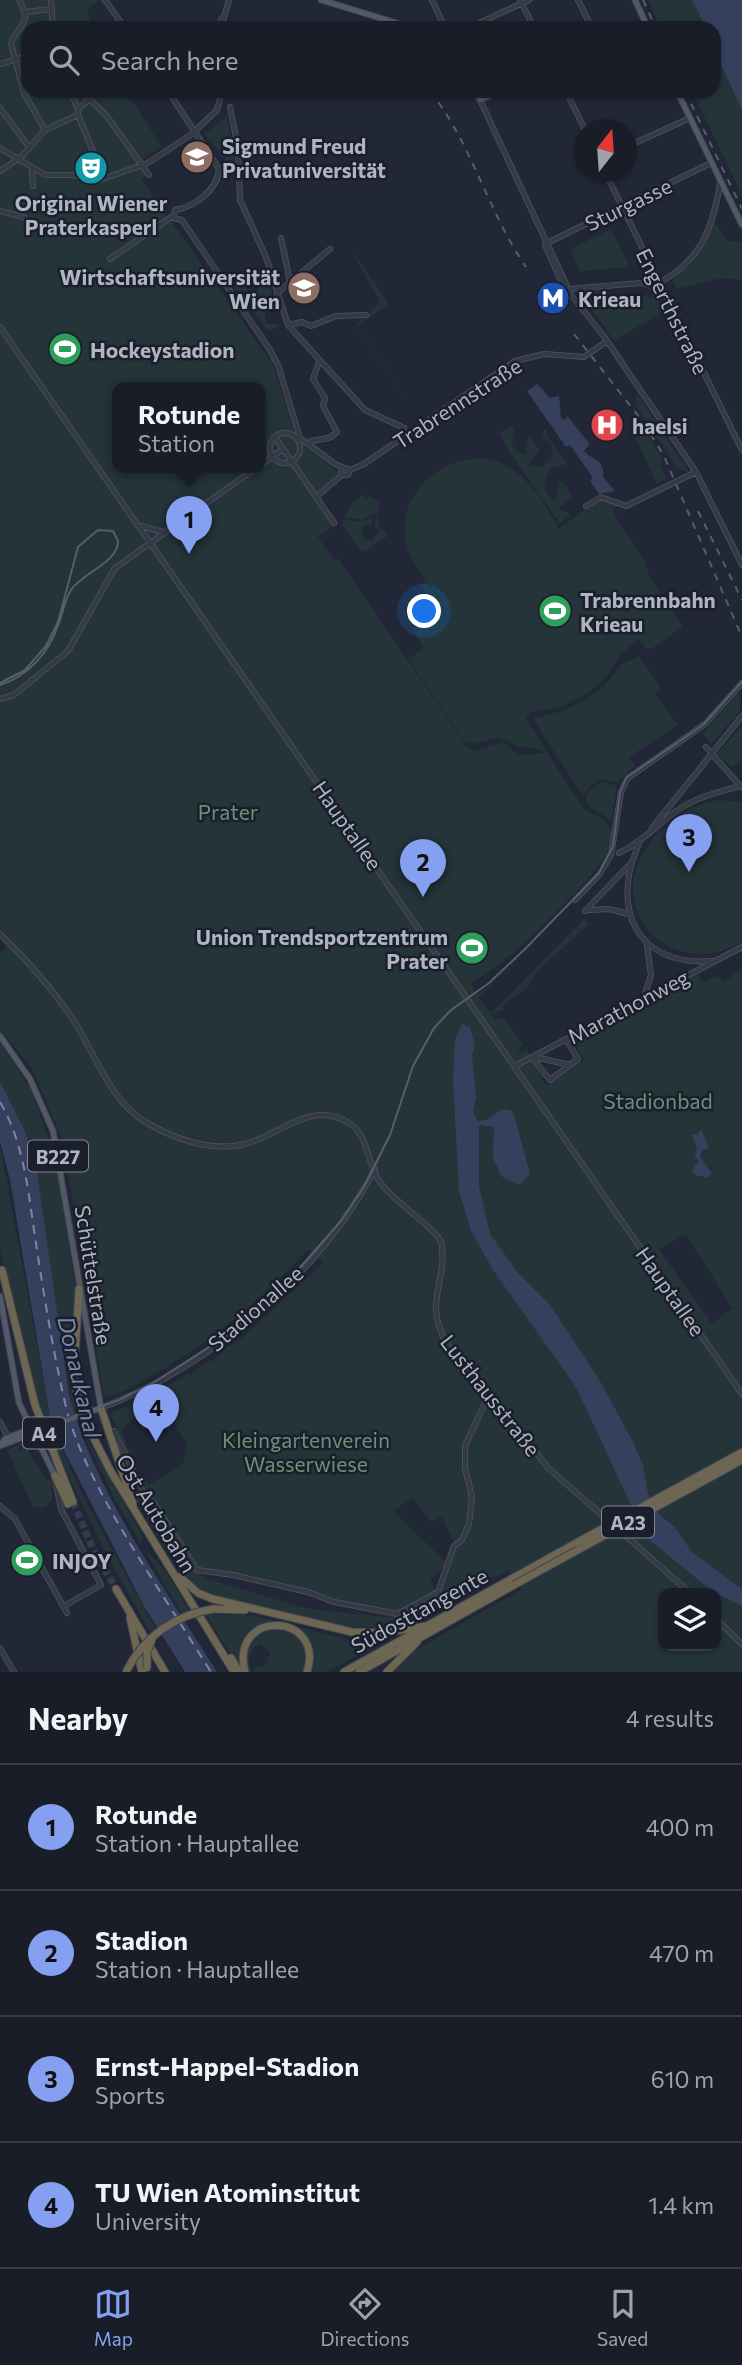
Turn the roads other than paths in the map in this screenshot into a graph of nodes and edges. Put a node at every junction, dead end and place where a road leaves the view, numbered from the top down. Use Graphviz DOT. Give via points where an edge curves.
graph roads {
  1 [pos="19,0"];
  2 [pos="51,0"];
  3 [pos="105,0"];
  4 [pos="229,0"];
  5 [pos="321,0"];
  6 [pos="432,0"];
  7 [pos="578,0"];
  8 [pos="635,0"];
  9 [pos="524,1"];
  10 [pos="51,9"];
  11 [pos="26,12"];
  12 [pos="23,21"];
  13 [pos="52,21"];
  14 [pos="120,21"];
  15 [pos="221,21"];
  16 [pos="390,21"];
  17 [pos="442,21"];
  18 [pos="483,21"];
  19 [pos="531,21"];
  20 [pos="588,21"];
  21 [pos="643,21"];
  22 [pos="21,29"];
  23 [pos="21,58"];
  24 [pos="15,60"];
  25 [pos="0,64"];
  26 [pos="21,82"];
  27 [pos="27,98"];
  28 [pos="73,98"];
  29 [pos="173,98"];
  30 [pos="220,98"];
  31 [pos="484,98"];
  32 [pos="569,98"];
  33 [pos="680,98"];
  34 [pos="89,100"];
  35 [pos="480,100"];
  36 [pos="230,107"];
  37 [pos="0,108"];
  38 [pos="78,112"];
  39 [pos="690,118"];
  40 [pos="580,119"];
  41 [pos="46,130"];
  42 [pos="196,131"];
  43 [pos="637,142"];
  44 [pos="29,147"];
  45 [pos="0,148"];
  46 [pos="15,158"];
  47 [pos="148,163"];
  48 [pos="711,163"];
  49 [pos="142,164"];
  50 [pos="32,169"];
  51 [pos="0,171"];
  52 [pos="104,178"];
  53 [pos="610,182"];
  54 [pos="720,182"];
  55 [pos="33,186"];
  56 [pos="622,206"];
  57 [pos="182,210"];
  58 [pos="0,211"];
  59 [pos="173,216"];
  60 [pos="24,217"];
  61 [pos="182,220"];
  62 [pos="742,225"];
  63 [pos="281,238"];
  64 [pos="545,244"];
  65 [pos="330,249"];
  66 [pos="110,259"];
  67 [pos="290,282"];
  68 [pos="659,282"];
  69 [pos="569,289"];
  70 [pos="277,293"];
  71 [pos="366,315"];
  72 [pos="288,326"];
  73 [pos="0,327"];
  74 [pos="607,341"];
  75 [pos="319,362"];
  76 [pos="404,428"];
  77 [pos="275,437"];
  78 [pos="299,439"];
  79 [pos="311,441"];
  80 [pos="283,449"];
  81 [pos="742,450"];
  82 [pos="274,456"];
  83 [pos="291,461"];
  84 [pos="266,462"];
  85 [pos="341,467"];
  86 [pos="350,470"];
  87 [pos="696,472"];
  88 [pos="249,473"];
  89 [pos="342,475"];
  90 [pos="316,497"];
  91 [pos="586,506"];
  92 [pos="334,523"];
  93 [pos="138,525"];
  94 [pos="164,532"];
  95 [pos="150,542"];
  96 [pos="742,565"];
  97 [pos="742,683"];
  98 [pos="0,699"];
  99 [pos="742,716"];
  100 [pos="706,747"];
  101 [pos="711,753"];
  102 [pos="741,786"];
  103 [pos="652,828"];
  104 [pos="640,842"];
  105 [pos="620,853"];
  106 [pos="632,862"];
  107 [pos="575,900"];
  108 [pos="628,914"];
  109 [pos="0,934"];
  110 [pos="647,944"];
  111 [pos="742,947"];
  112 [pos="716,960"];
  113 [pos="644,997"];
  114 [pos="0,1036"];
  115 [pos="566,1039"];
  116 [pos="533,1057"];
  117 [pos="570,1065"];
  118 [pos="515,1066"];
  119 [pos="375,1168"];
  120 [pos="1,1266"];
  121 [pos="2,1282"];
  122 [pos="79,1289"];
  123 [pos="0,1296"];
  124 [pos="489,1394"];
  125 [pos="742,1394"];
  126 [pos="101,1408"];
  127 [pos="0,1422"];
  128 [pos="114,1431"];
  129 [pos="37,1432"];
  130 [pos="8,1437"];
  131 [pos="0,1445"];
  132 [pos="742,1452"];
  133 [pos="742,1460"];
  134 [pos="55,1476"];
  135 [pos="1,1509"];
  136 [pos="135,1511"];
  137 [pos="172,1570"];
  138 [pos="512,1581"];
  139 [pos="685,1588"];
  140 [pos="116,1589"];
  141 [pos="64,1606"];
  142 [pos="67,1613"];
  143 [pos="130,1614"];
  144 [pos="201,1618"];
  145 [pos="721,1624"];
  146 [pos="426,1626"];
  147 [pos="156,1633"];
  148 [pos="425,1635"];
  149 [pos="742,1644"];
  150 [pos="0,1648"];
  151 [pos="144,1671"];
  152 [pos="14,1672"];
  153 [pos="126,1672"];
  154 [pos="165,1672"];
  155 [pos="234,1672"];
  156 [pos="239,1672"];
  157 [pos="245,1672"];
  158 [pos="307,1672"];
  159 [pos="344,1672"];
  160 [pos="359,1672"];
  161 [pos="389,1672"];
  1 -- 11 [label="street"];
  2 -- 10 [label="street"];
  3 -- 14 [label="street"];
  4 -- 15 [label="street"];
  5 -- 16 [label="main road"];
  6 -- 17 [label="street"];
  7 -- 20 [label="street"];
  8 -- 21 [label="main road"];
  9 -- 18 [label="street"];
  9 -- 19 [label="street"];
  10 -- 11 [label="street"];
  10 -- 13 [label="street"];
  11 -- 12 [label="street"];
  22 -- 24 [label="street" via="12,40"];
  23 -- 24 [label="street"];
  24 -- 25 [label="street"];
  24 -- 26 [label="street"];
  27 -- 41 [label="street"];
  28 -- 38 [label="street"];
  29 -- 42 [label="street"];
  30 -- 42 [label="street" via="217,110"];
  31 -- 35 [label="main road"];
  32 -- 40 [label="street"];
  33 -- 39 [label="main road"];
  34 -- 38 [label="street"];
  34 -- 49 [label="street" via="106,115"];
  35 -- 64 [label="street"];
  36 -- 70 [label="street" via="238,141 240,200"];
  37 -- 44 [label="street"];
  38 -- 41 [label="street"];
  38 -- 52 [label="street"];
  39 -- 43 [label="street"];
  39 -- 48 [label="main road"];
  41 -- 44 [label="street"];
  42 -- 47 [label="street"];
  42 -- 57 [label="street" via="219,164 219,178 214,188"];
  44 -- 46 [label="street"];
  45 -- 46 [label="street"];
  46 -- 50 [label="street"];
  46 -- 51 [label="street"];
  47 -- 49 [label="street"];
  47 -- 49 [label="street" via="147,177"];
  48 -- 54 [label="main road"];
  48 -- 56 [label="street, Sturgasse"];
  49 -- 52 [label="street"];
  50 -- 52 [label="street" via="88,182"];
  50 -- 55 [label="street"];
  53 -- 56 [label="street, Engerthstraße"];
  54 -- 62 [label="main road"];
  54 -- 68 [label="street" via="715,215 699,250 683,268"];
  56 -- 64 [label="street, Sturgasse"];
  56 -- 68 [label="street, Engerthstraße"];
  57 -- 59 [label="street" via="175,210"];
  57 -- 61 [label="street"];
  58 -- 60 [label="street"];
  59 -- 61 [label="street"];
  59 -- 66 [label="street"];
  61 -- 78 [label="street" via="278,365"];
  63 -- 67 [label="street"];
  64 -- 69 [label="street"];
  65 -- 67 [label="street"];
  67 -- 70 [label="street"];
  68 -- 69 [label="street"];
  68 -- 81 [label="street, Engerthstraße"];
  69 -- 74 [label="street"];
  70 -- 72 [label="street"];
  71 -- 72 [label="street"];
  72 -- 75 [label="street"];
  73 -- 93 [label="street, Hauptallee"];
  74 -- 86 [label="street, Trabrennstraße" via="584,356 544,354 515,361"];
  74 -- 87 [label="street"];
  75 -- 76 [label="street" via="365,410"];
  75 -- 79 [label="street" via="313,379 337,432"];
  77 -- 78 [label="street" via="286,434"];
  77 -- 80 [label="street"];
  77 -- 82 [label="street" via="268,448"];
  78 -- 83 [label="street" via="300,450"];
  78 -- 85 [label="street"];
  80 -- 82 [label="street"];
  80 -- 83 [label="street"];
  82 -- 83 [label="street" via="279,463"];
  82 -- 84 [label="street"];
  83 -- 90 [label="street"];
  85 -- 86 [label="street"];
  85 -- 89 [label="street"];
  86 -- 89 [label="street, Trabrennstraße"];
  87 -- 91 [label="street" via="626,506 600,497"];
  87 -- 96 [label="street"];
  88 -- 94 [label="street"];
  89 -- 90 [label="street, Trabrennstraße"];
  90 -- 92 [label="street"];
  93 -- 94 [label="street"];
  93 -- 95 [label="street, Hauptallee"];
  94 -- 95 [label="street"];
  95 -- 98 [label="street" via="108,576 68,651 14,695"];
  95 -- 118 [label="street, Hauptallee"];
  97 -- 107 [label="street" via="705,724 628,778 621,792 611,855"];
  99 -- 101 [label="street"];
  100 -- 101 [label="street"];
  101 -- 102 [label="street"];
  101 -- 103 [label="street"];
  102 -- 103 [label="street" via="696,800"];
  103 -- 104 [label="street"];
  104 -- 105 [label="street"];
  104 -- 106 [label="street"];
  106 -- 108 [label="street" via="625,892"];
  106 -- 108 [label="street" via="587,911 609,909"];
  108 -- 110 [label="street"];
  109 -- 119 [label="street, Lusthausstraße" via="53,992 123,1104 149,1124 196,1143 233,1146 268,1137 313,1114 341,1119 362,1135"];
  110 -- 112 [label="street" via="697,962"];
  110 -- 113 [label="street" via="651,975"];
  111 -- 112 [label="street, Marathonweg"];
  112 -- 113 [label="street, Marathonweg"];
  113 -- 115 [label="street, Marathonweg"];
  114 -- 122 [label="main road, Schüttelstraße / B227" via="30,1079 53,1132"];
  115 -- 116 [label="street, Marathonweg"];
  115 -- 117 [label="street" via="578,1059"];
  116 -- 117 [label="street"];
  116 -- 117 [label="street" via="550,1080"];
  116 -- 118 [label="street, Marathonweg"];
  118 -- 125 [label="street, Hauptallee"];
  119 -- 124 [label="street, Lusthausstraße" via="378,1180 441,1241 434,1304 438,1325 456,1358"];
  119 -- 126 [label="street, Stadionallee" via="341,1223 255,1313 185,1366"];
  120 -- 121 [label="highway"];
  121 -- 134 [label="highway, A4" via="50,1450 71,1503"];
  122 -- 126 [label="main road, Schüttelstraße / B227"];
  122 -- 136 [label="highway, Ost Autobahn / A4" via="76,1393 96,1446"];
  123 -- 129 [label="main road" via="18,1402"];
  124 -- 128 [label="street" via="465,1446 472,1510 466,1532 454,1546 434,1596 398,1614 197,1570 140,1486"];
  124 -- 139 [label="street, Lusthausstraße" via="548,1468"];
  126 -- 129 [label="main road, bridge"];
  126 -- 136 [label="highway"];
  127 -- 130 [label="street"];
  129 -- 130 [label="main road" via="28,1430"];
  129 -- 131 [label="main road"];
  129 -- 134 [label="main road"];
  130 -- 131 [label="main road"];
  132 -- 138 [label="highway, A23, bridge"];
  133 -- 138 [label="highway, A23, bridge"];
  134 -- 141 [label="street" via="59,1504 101,1585"];
  135 -- 141 [label="street" via="15,1519"];
  136 -- 137 [label="highway, Ost Autobahn / A4"];
  137 -- 144 [label="highway, Ost Autobahn / A4"];
  137 -- 146 [label="highway" via="213,1599 340,1630 374,1633"];
  138 -- 146 [label="highway, Südosttangente / A23"];
  138 -- 148 [label="highway, Südosttangente / A23"];
  140 -- 143 [label="highway"];
  141 -- 142 [label="street"];
  143 -- 151 [label="highway"];
  143 -- 154 [label="highway"];
  144 -- 155 [label="highway, Ost Autobahn / A4"];
  144 -- 156 [label="highway"];
  145 -- 149 [label="street"];
  146 -- 147 [label="highway, bridge" via="365,1638 247,1610 213,1609 181,1618"];
  146 -- 159 [label="highway, Südosttangente / A23"];
  147 -- 151 [label="highway, bridge"];
  147 -- 153 [label="highway, bridge"];
  148 -- 160 [label="highway, Südosttangente / A23"];
  148 -- 161 [label="highway"];
  150 -- 152 [label="street"];
  157 -- 158 [label="highway" via="243,1655 249,1639 259,1629 275,1625 292,1629 303,1638 309,1654"];
}
